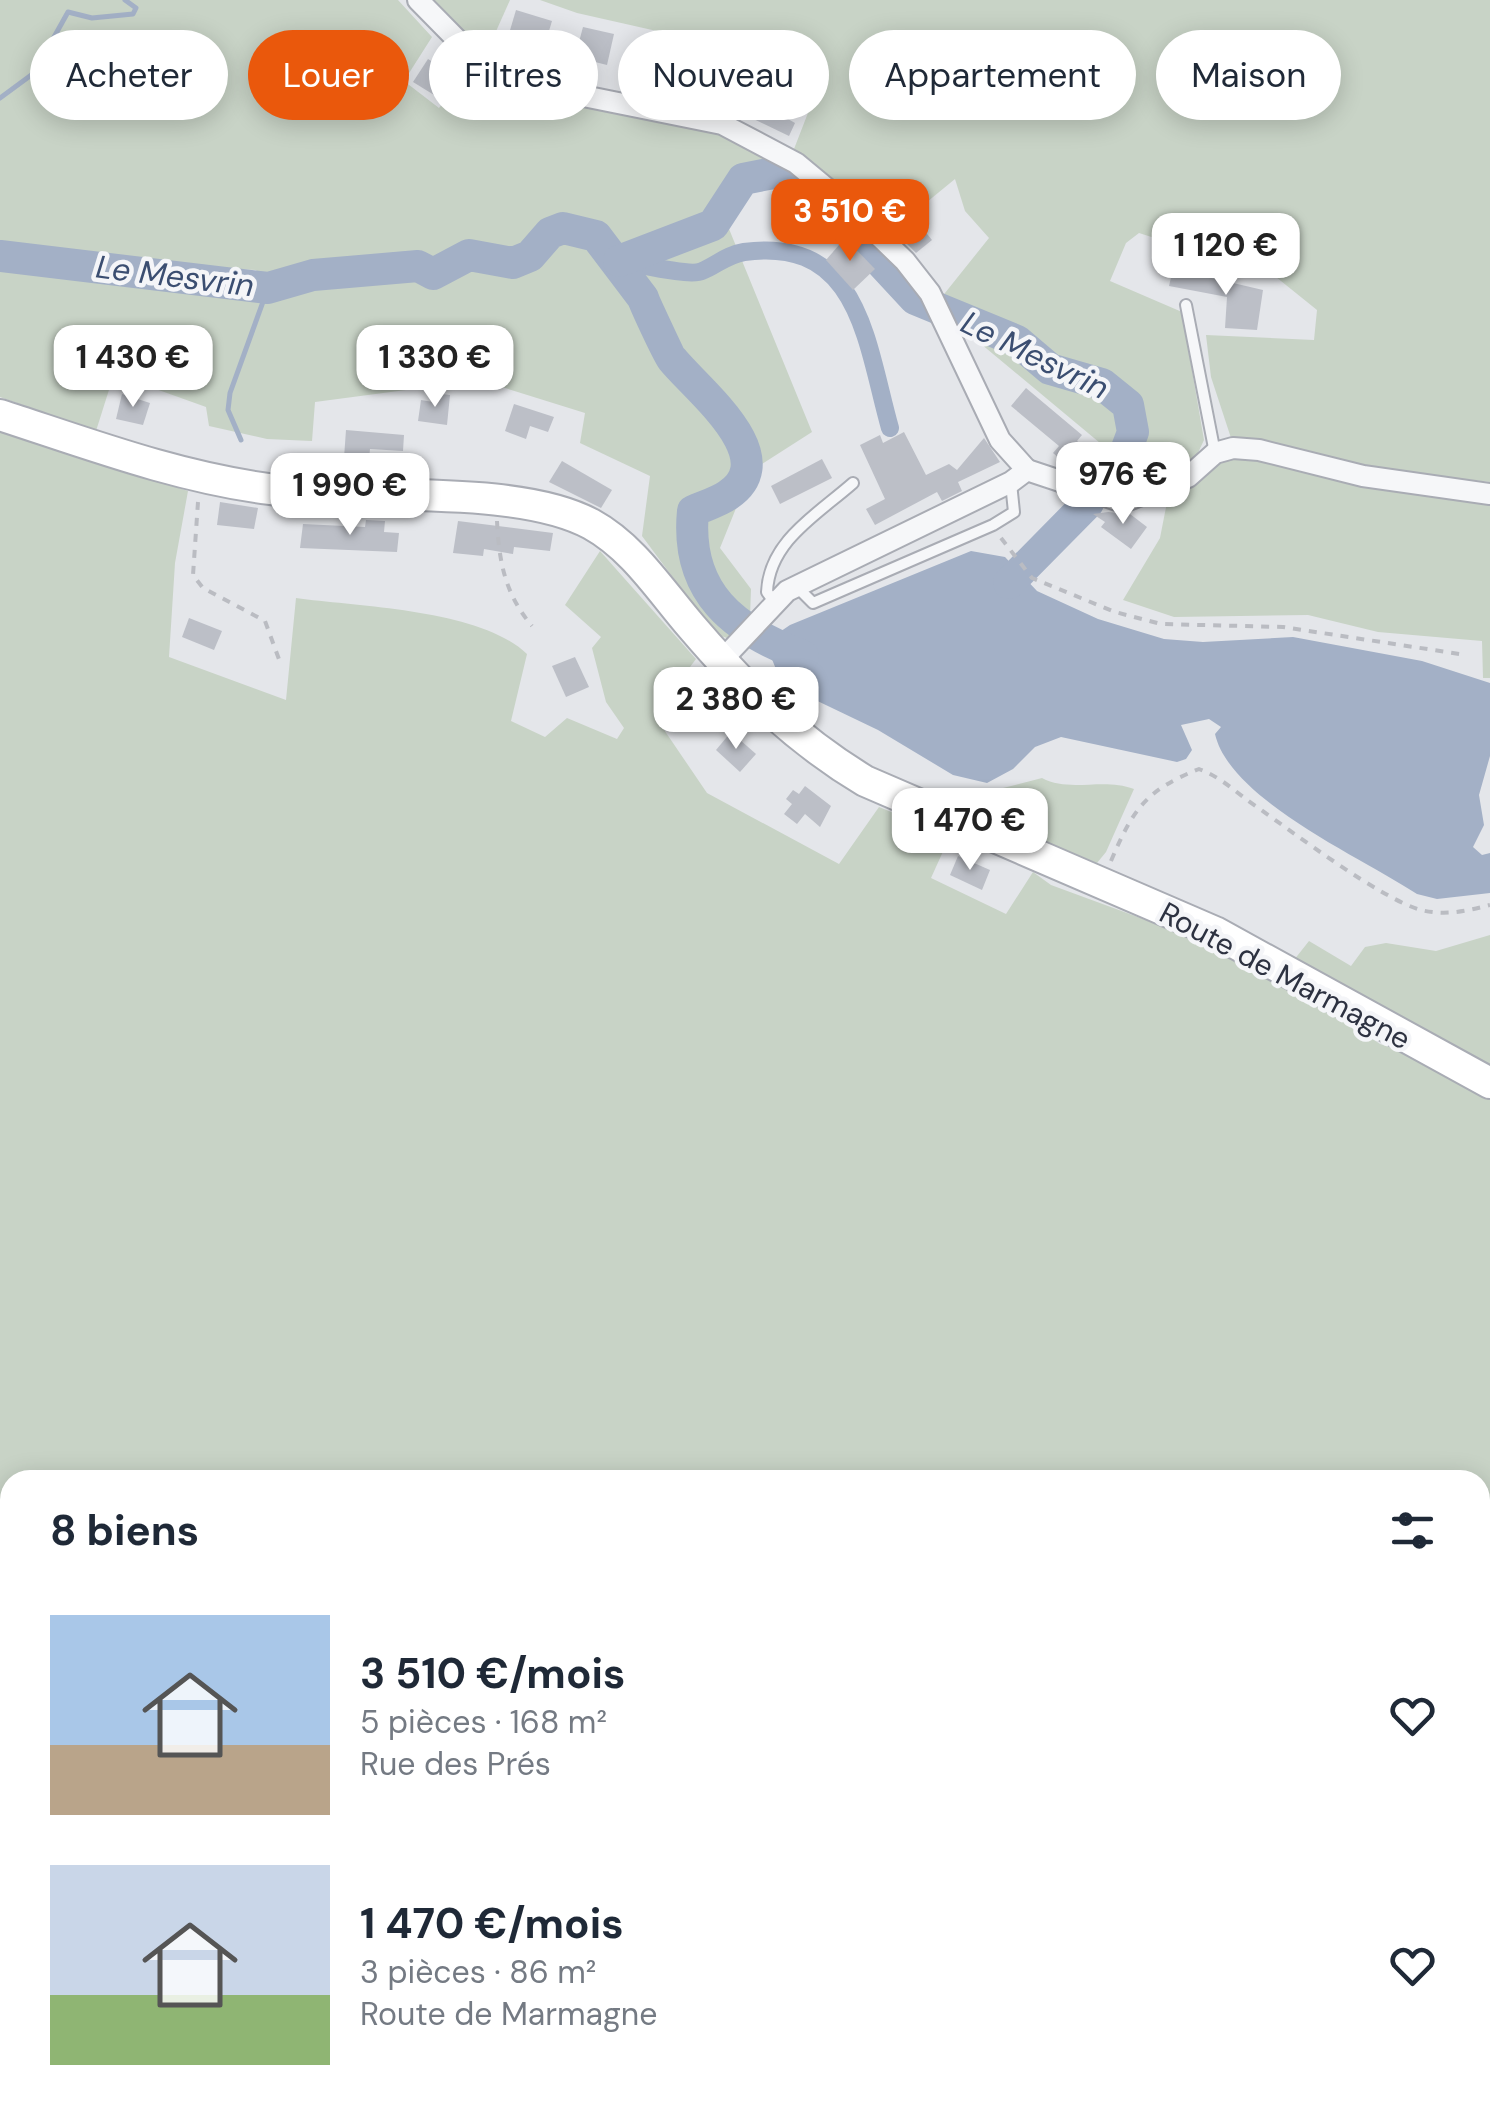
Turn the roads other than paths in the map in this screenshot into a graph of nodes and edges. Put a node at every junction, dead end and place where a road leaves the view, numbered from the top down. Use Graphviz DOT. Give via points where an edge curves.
graph roads {
  1 [pos="418,0"];
  2 [pos="1186,305"];
  3 [pos="0,415"];
  4 [pos="1215,454"];
  5 [pos="1019,476"];
  6 [pos="853,483"];
  7 [pos="1490,494"];
  8 [pos="796,586"];
  9 [pos="774,603"];
  10 [pos="730,652"];
  11 [pos="1490,1083"];
  1 -- 5 [label="street" via="477,60 524,84 722,124 759,140 849,207 930,293"];
  2 -- 4 [label="lane"];
  3 -- 10 [label="main road, Route de Marmagne" via="200,477 273,490 530,503 563,512 613,539"];
  4 -- 5 [label="street" via="1188,477 1123,502"];
  4 -- 7 [label="street" via="1259,450 1363,476"];
  5 -- 8 [label="street"];
  5 -- 8 [label="lane" via="1014,512 992,526 814,604"];
  6 -- 9 [label="lane" via="774,557 767,592"];
  8 -- 9 [label="street"];
  9 -- 10 [label="street"];
  10 -- 11 [label="main road, Route de Marmagne" via="774,716 812,750 852,773 1215,932"];
}
